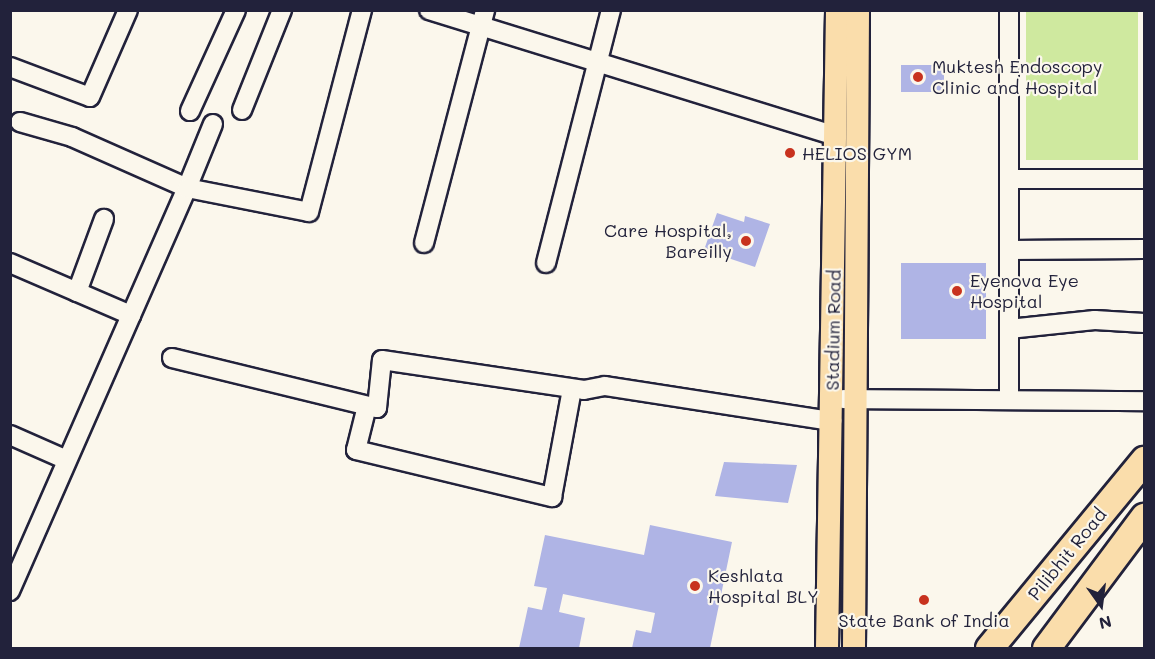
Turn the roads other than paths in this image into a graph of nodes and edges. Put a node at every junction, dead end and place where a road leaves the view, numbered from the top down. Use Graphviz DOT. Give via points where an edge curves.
graph roads {
  1 [pos="128,10"];
  2 [pos="236,10"];
  3 [pos="282,10"];
  4 [pos="362,10"];
  5 [pos="429,10"];
  6 [pos="611,10"];
  7 [pos="837,10"];
  8 [pos="858,10"];
  9 [pos="1009,10"];
  10 [pos="483,18"];
  11 [pos="597,62"];
  12 [pos="10,67"];
  13 [pos="242,110"];
  14 [pos="190,111"];
  15 [pos="20,122"];
  16 [pos="213,124"];
  17 [pos="835,136"];
  18 [pos="1009,179"];
  19 [pos="1144,179"];
  20 [pos="187,188"];
  21 [pos="104,219"];
  22 [pos="424,243"];
  23 [pos="1144,249"];
  24 [pos="1009,250"];
  25 [pos="546,263"];
  26 [pos="10,264"];
  27 [pos="77,292"];
  28 [pos="131,315"];
  29 [pos="1144,323"];
  30 [pos="1009,329"];
  31 [pos="172,358"];
  32 [pos="572,389"];
  33 [pos="855,400"];
  34 [pos="1009,400"];
  35 [pos="1144,401"];
  36 [pos="367,406"];
  37 [pos="832,410"];
  38 [pos="10,435"];
  39 [pos="67,460"];
  40 [pos="1144,460"];
  41 [pos="1144,517"];
  42 [pos="17,559"];
  43 [pos="10,591"];
  44 [pos="827,648"];
  45 [pos="854,648"];
  46 [pos="989,648"];
  47 [pos="1046,648"];
  1 -- 12 [label="street" via="90,97"];
  2 -- 14 [label="street"];
  3 -- 13 [label="street"];
  4 -- 20 [label="street" via="309,212"];
  5 -- 10 [label="street"];
  6 -- 11 [label="street"];
  7 -- 17 [label="main road, Stadium Road"];
  8 -- 33 [label="main road, Stadium Road"];
  9 -- 18 [label="street"];
  10 -- 11 [label="street"];
  10 -- 22 [label="street"];
  11 -- 17 [label="street"];
  11 -- 25 [label="street"];
  15 -- 20 [label="street" via="72,137"];
  16 -- 20 [label="street"];
  17 -- 37 [label="main road, Stadium Road"];
  18 -- 19 [label="street"];
  18 -- 24 [label="street"];
  20 -- 28 [label="street"];
  21 -- 27 [label="street"];
  23 -- 24 [label="street"];
  24 -- 30 [label="street"];
  26 -- 27 [label="street"];
  27 -- 28 [label="street"];
  28 -- 39 [label="street"];
  29 -- 30 [label="street" via="1095,320"];
  30 -- 34 [label="street"];
  31 -- 36 [label="street"];
  32 -- 36 [label="street" via="382,360 377,408"];
  32 -- 36 [label="street" via="552,497 356,450"];
  32 -- 37 [label="street" via="605,386"];
  33 -- 34 [label="street"];
  33 -- 37 [label="street"];
  33 -- 45 [label="main road, Stadium Road"];
  34 -- 35 [label="street"];
  37 -- 44 [label="main road, Stadium Road"];
  38 -- 39 [label="street"];
  39 -- 42 [label="street"];
  40 -- 46 [label="highway, Pilibhit Road"];
  41 -- 47 [label="highway"];
  42 -- 43 [label="street"];
}
